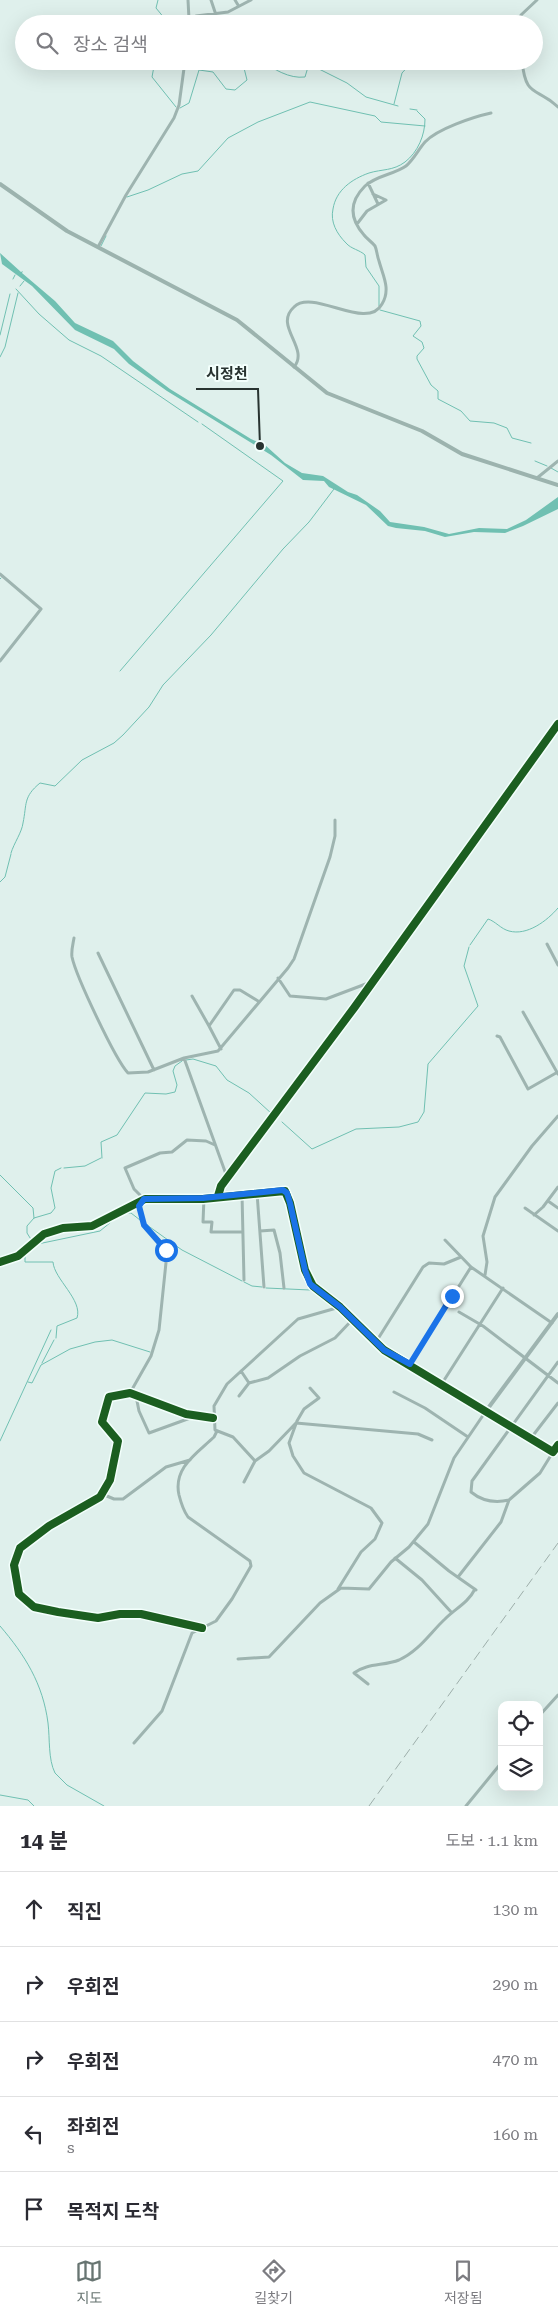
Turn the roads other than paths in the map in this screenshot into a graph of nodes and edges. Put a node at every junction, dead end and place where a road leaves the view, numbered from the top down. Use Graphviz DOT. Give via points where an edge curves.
graph roads {
  1 [pos="188,0"];
  2 [pos="211,0"];
  3 [pos="236,0"];
  4 [pos="251,0"];
  5 [pos="537,0"];
  6 [pos="238,5"];
  7 [pos="189,15"];
  8 [pos="216,15"];
  9 [pos="522,15"];
  10 [pos="184,70"];
  11 [pos="523,70"];
  12 [pos="558,107"];
  13 [pos="490,113"];
  14 [pos="0,184"];
  15 [pos="368,184"];
  16 [pos="373,194"];
  17 [pos="378,204"];
  18 [pos="357,225"];
  19 [pos="98,247"];
  20 [pos="294,367"];
  21 [pos="558,461"];
  22 [pos="536,478"];
  23 [pos="558,485"];
  24 [pos="0,574"];
  25 [pos="0,660"];
  26 [pos="558,724"];
  27 [pos="335,820"];
  28 [pos="74,938"];
  29 [pos="546,944"];
  30 [pos="98,953"];
  31 [pos="558,965"];
  32 [pos="278,978"];
  33 [pos="371,982"];
  34 [pos="192,996"];
  35 [pos="258,1001"];
  36 [pos="522,1012"];
  37 [pos="209,1026"];
  38 [pos="496,1036"];
  39 [pos="221,1049"];
  40 [pos="184,1058"];
  41 [pos="154,1070"];
  42 [pos="557,1073"];
  43 [pos="558,1116"];
  44 [pos="215,1145"];
  45 [pos="227,1178"];
  46 [pos="558,1186"];
  47 [pos="257,1193"];
  48 [pos="242,1194"];
  49 [pos="218,1196"];
  50 [pos="204,1198"];
  51 [pos="144,1199"];
  52 [pos="548,1201"];
  53 [pos="140,1203"];
  54 [pos="525,1208"];
  55 [pos="558,1208"];
  56 [pos="534,1215"];
  57 [pos="260,1231"];
  58 [pos="558,1231"];
  59 [pos="242,1232"];
  60 [pos="445,1240"];
  61 [pos="461,1256"];
  62 [pos="0,1262"];
  63 [pos="471,1267"];
  64 [pos="485,1275"];
  65 [pos="244,1280"];
  66 [pos="264,1287"];
  67 [pos="284,1288"];
  68 [pos="503,1288"];
  69 [pos="340,1307"];
  70 [pos="459,1312"];
  71 [pos="558,1314"];
  72 [pos="353,1318"];
  73 [pos="552,1322"];
  74 [pos="479,1324"];
  75 [pos="376,1342"];
  76 [pos="525,1360"];
  77 [pos="558,1362"];
  78 [pos="410,1364"];
  79 [pos="241,1371"];
  80 [pos="548,1376"];
  81 [pos="249,1383"];
  82 [pos="558,1383"];
  83 [pos="441,1385"];
  84 [pos="310,1388"];
  85 [pos="394,1392"];
  86 [pos="130,1393"];
  87 [pos="136,1396"];
  88 [pos="240,1396"];
  89 [pos="558,1403"];
  90 [pos="486,1412"];
  91 [pos="194,1416"];
  92 [pos="213,1418"];
  93 [pos="296,1424"];
  94 [pos="512,1426"];
  95 [pos="216,1431"];
  96 [pos="468,1437"];
  97 [pos="531,1438"];
  98 [pos="432,1440"];
  99 [pos="558,1445"];
  100 [pos="553,1452"];
  101 [pos="191,1460"];
  102 [pos="255,1461"];
  103 [pos="244,1482"];
  104 [pos="102,1494"];
  105 [pos="509,1500"];
  106 [pos="414,1542"];
  107 [pos="395,1558"];
  108 [pos="458,1578"];
  109 [pos="338,1589"];
  110 [pos="452,1613"];
  111 [pos="202,1628"];
  112 [pos="238,1659"];
  113 [pos="368,1684"];
  114 [pos="558,1695"];
  115 [pos="543,1712"];
  116 [pos="134,1743"];
  117 [pos="498,1767"];
  118 [pos="466,1806"];
  1 -- 7 [label="street"];
  2 -- 8 [label="street"];
  3 -- 6 [label="street"];
  4 -- 6 [label="street"];
  5 -- 9 [label="street"];
  6 -- 8 [label="street"];
  10 -- 19 [label="street" via="174,118"];
  11 -- 12 [label="street" via="528,87"];
  13 -- 15 [label="street" via="439,133 426,141 413,160"];
  14 -- 19 [label="main road" via="67,231"];
  15 -- 16 [label="street"];
  15 -- 18 [label="street" via="352,204 352,216"];
  16 -- 17 [label="street"];
  16 -- 17 [label="street" via="386,200"];
  17 -- 18 [label="street" via="367,211"];
  18 -- 20 [label="street" via="376,250 387,286 383,303 371,313 343,311 311,302 294,306 287,323 298,352"];
  19 -- 20 [label="main road" via="234,318"];
  20 -- 22 [label="main road" via="334,396 422,431 462,454"];
  21 -- 22 [label="street"];
  22 -- 23 [label="main road"];
  24 -- 25 [label="street" via="41,609"];
  26 -- 33 [label="street"];
  27 -- 32 [label="street" via="334,842 308,921 291,964"];
  28 -- 41 [label="street" via="72,954 77,971 125,1069 131,1073"];
  29 -- 31 [label="street"];
  30 -- 41 [label="street"];
  32 -- 33 [label="street" via="290,996 322,1000"];
  32 -- 35 [label="street"];
  33 -- 45 [label="street"];
  34 -- 37 [label="street"];
  35 -- 37 [label="street" via="234,990"];
  35 -- 39 [label="street"];
  36 -- 42 [label="street"];
  37 -- 39 [label="street"];
  38 -- 42 [label="street" via="500,1037 528,1089"];
  39 -- 40 [label="street"];
  40 -- 41 [label="street"];
  40 -- 44 [label="street"];
  43 -- 64 [label="street" via="495,1197 483,1236 487,1262"];
  44 -- 45 [label="street"];
  44 -- 51 [label="street" via="187,1140 172,1152 160,1153 125,1168 134,1189"];
  45 -- 49 [label="street"];
  46 -- 52 [label="street"];
  47 -- 48 [label="street"];
  47 -- 57 [label="street"];
  47 -- 69 [label="street" via="280,1190 287,1193 309,1281"];
  48 -- 49 [label="street"];
  48 -- 59 [label="street"];
  49 -- 50 [label="street"];
  50 -- 51 [label="street"];
  50 -- 59 [label="street" via="203,1222 212,1222 211,1232"];
  51 -- 53 [label="street"];
  52 -- 55 [label="street"];
  52 -- 56 [label="street"];
  53 -- 62 [label="street" via="92,1226 49,1232 18,1256"];
  53 -- 86 [label="street" via="143,1223 167,1253 158,1330 150,1356"];
  54 -- 56 [label="street"];
  56 -- 58 [label="street"];
  57 -- 66 [label="street"];
  57 -- 67 [label="street" via="274,1230"];
  59 -- 65 [label="street"];
  60 -- 61 [label="street"];
  61 -- 63 [label="street"];
  61 -- 75 [label="street" via="444,1264 429,1263 423,1267"];
  63 -- 64 [label="street"];
  63 -- 78 [label="street"];
  64 -- 68 [label="street"];
  68 -- 73 [label="street"];
  68 -- 74 [label="street"];
  69 -- 72 [label="street"];
  69 -- 79 [label="street" via="296,1321"];
  70 -- 74 [label="street"];
  71 -- 73 [label="street"];
  72 -- 75 [label="street"];
  72 -- 81 [label="street" via="335,1338 268,1378"];
  73 -- 76 [label="street"];
  74 -- 76 [label="street"];
  74 -- 83 [label="street"];
  75 -- 78 [label="street"];
  76 -- 80 [label="street"];
  76 -- 90 [label="street"];
  77 -- 80 [label="street"];
  78 -- 83 [label="street"];
  79 -- 81 [label="street"];
  79 -- 92 [label="street" via="218,1397"];
  80 -- 82 [label="street"];
  80 -- 94 [label="street"];
  81 -- 88 [label="street"];
  83 -- 90 [label="street"];
  84 -- 93 [label="street" via="319,1398 304,1409"];
  85 -- 96 [label="street"];
  86 -- 87 [label="street"];
  86 -- 104 [label="street" via="109,1397 104,1412 103,1425 118,1441 110,1480"];
  87 -- 91 [label="street"];
  87 -- 91 [label="street" via="149,1433"];
  89 -- 97 [label="street"];
  90 -- 94 [label="street"];
  90 -- 96 [label="street"];
  91 -- 92 [label="street"];
  92 -- 95 [label="street"];
  93 -- 98 [label="street" via="418,1434"];
  93 -- 102 [label="street" via="270,1451"];
  93 -- 109 [label="street" via="289,1443 302,1472 371,1508 382,1523 375,1539 361,1552"];
  94 -- 97 [label="street"];
  94 -- 105 [label="street" via="472,1481 471,1492 487,1500"];
  95 -- 101 [label="street" via="214,1438"];
  95 -- 102 [label="street" via="233,1437"];
  96 -- 106 [label="street" via="450,1465 428,1524"];
  97 -- 100 [label="street"];
  99 -- 100 [label="street"];
  100 -- 105 [label="street" via="540,1473"];
  101 -- 104 [label="street" via="166,1467 123,1499"];
  101 -- 111 [label="street" via="180,1472 177,1483 184,1512 251,1564 213,1624"];
  102 -- 103 [label="street"];
  104 -- 111 [label="street" via="22,1546 14,1565 19,1594 34,1607 58,1612 98,1618 141,1614"];
  105 -- 108 [label="street" via="501,1522"];
  106 -- 107 [label="street"];
  106 -- 108 [label="street"];
  107 -- 109 [label="street" via="369,1589"];
  107 -- 110 [label="street" via="422,1580"];
  108 -- 110 [label="street" via="476,1589 467,1602"];
  109 -- 112 [label="street" via="320,1603 269,1657"];
  110 -- 113 [label="street" via="409,1654 397,1661 366,1667 354,1673"];
  111 -- 116 [label="street" via="192,1633 162,1711"];
  114 -- 115 [label="street"];
  117 -- 118 [label="street"];
}
